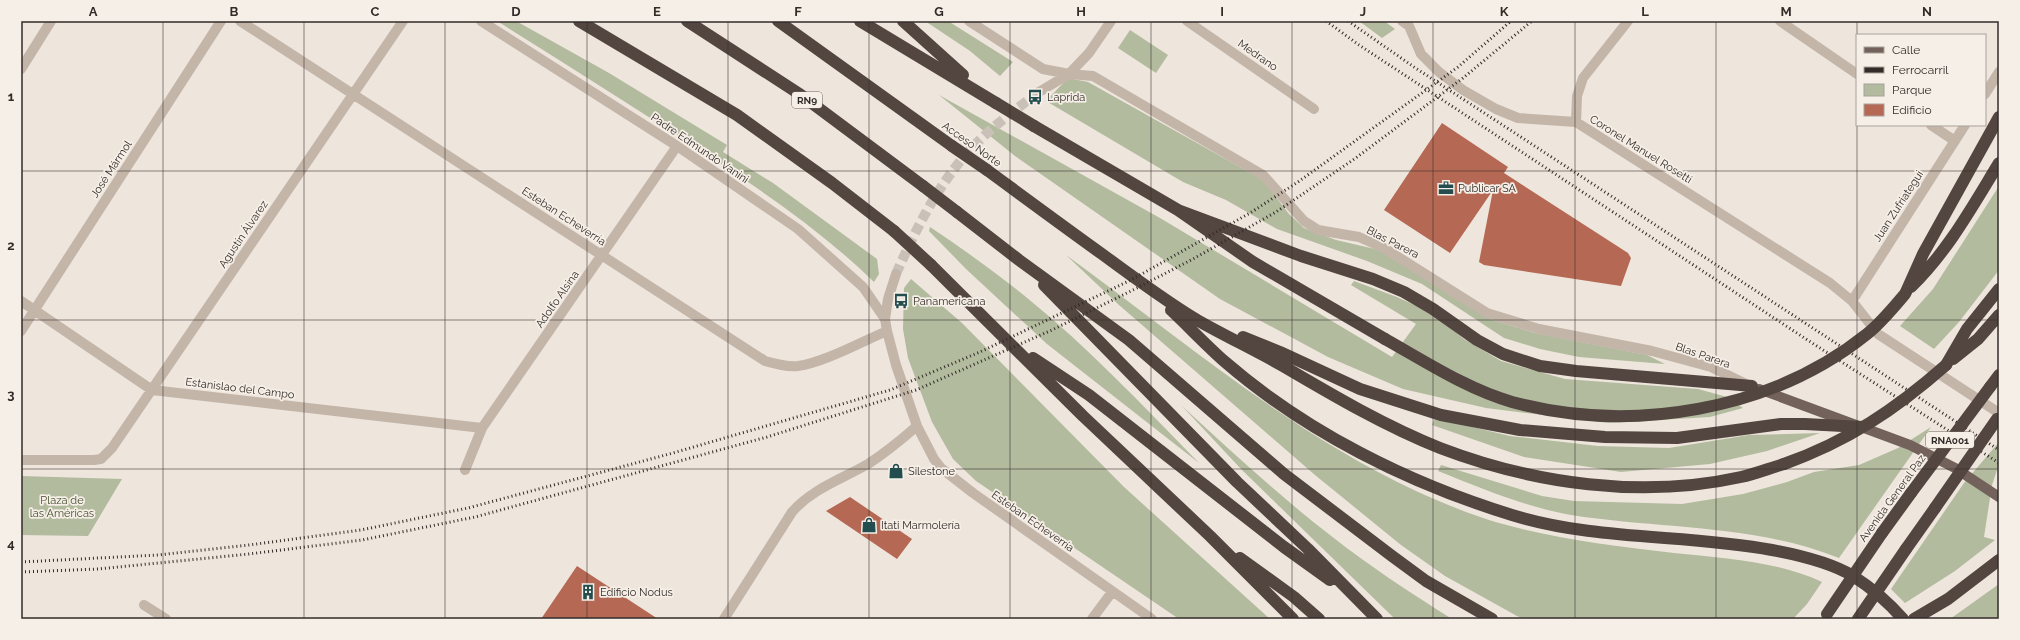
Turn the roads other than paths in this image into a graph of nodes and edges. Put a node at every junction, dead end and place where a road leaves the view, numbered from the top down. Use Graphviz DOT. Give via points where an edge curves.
graph roads {
  1 [pos="52,21"];
  2 [pos="222,21"];
  3 [pos="240,21"];
  4 [pos="402,21"];
  5 [pos="481,21"];
  6 [pos="579,21"];
  7 [pos="687,21"];
  8 [pos="778,21"];
  9 [pos="860,21"];
  10 [pos="903,21"];
  11 [pos="969,21"];
  12 [pos="1111,21"];
  13 [pos="1188,21"];
  14 [pos="1628,21"];
  15 [pos="1780,21"];
  16 [pos="1409,23"];
  17 [pos="21,69"];
  18 [pos="1999,72"];
  19 [pos="1856,73"];
  20 [pos="1068,74"];
  21 [pos="981,92"];
  22 [pos="1039,92"];
  23 [pos="1986,92"];
  24 [pos="352,94"];
  25 [pos="1314,109"];
  26 [pos="1999,116"];
  27 [pos="1576,122"];
  28 [pos="1932,126"];
  29 [pos="1964,126"];
  30 [pos="1954,141"];
  31 [pos="677,146"];
  32 [pos="1999,163"];
  33 [pos="1178,210"];
  34 [pos="602,255"];
  35 [pos="1019,260"];
  36 [pos="896,274"];
  37 [pos="1150,290"];
  38 [pos="1999,290"];
  39 [pos="1905,294"];
  40 [pos="21,301"];
  41 [pos="1852,301"];
  42 [pos="34,310"];
  43 [pos="1999,315"];
  44 [pos="885,319"];
  45 [pos="1196,319"];
  46 [pos="21,331"];
  47 [pos="887,331"];
  48 [pos="1013,345"];
  49 [pos="1946,365"];
  50 [pos="1999,375"];
  51 [pos="1752,386"];
  52 [pos="152,390"];
  53 [pos="1998,416"];
  54 [pos="917,426"];
  55 [pos="1862,427"];
  56 [pos="482,428"];
  57 [pos="21,460"];
  58 [pos="465,470"];
  59 [pos="1999,497"];
  60 [pos="1210,536"];
  61 [pos="1999,560"];
  62 [pos="1112,592"];
  63 [pos="1354,597"];
  64 [pos="144,605"];
  65 [pos="1825,617"];
  66 [pos="166,619"];
  67 [pos="724,619"];
  68 [pos="1092,619"];
  69 [pos="1152,619"];
  70 [pos="1293,619"];
  71 [pos="1320,619"];
  72 [pos="1377,619"];
  73 [pos="1492,619"];
  74 [pos="1858,619"];
  75 [pos="1903,619"];
  76 [pos="1914,619"];
  1 -- 17 [label="street"];
  2 -- 42 [label="street, José Mármol"];
  3 -- 24 [label="street, Esteban Echeverría"];
  4 -- 24 [label="street, Agustín Álvarez"];
  5 -- 31 [label="street, Padre Edmundo Vanini"];
  6 -- 48 [label="highway, bridge" via="737,115 826,179 894,231"];
  7 -- 35 [label="highway, RN9, bridge" via="801,96"];
  8 -- 37 [label="highway, Acceso Norte, bridge"];
  9 -- 21 [label="highway"];
  10 -- 21 [label="highway"];
  11 -- 20 [label="street, Blas Parera" via="1043,69"];
  12 -- 20 [label="street" via="1089,53"];
  13 -- 25 [label="street, Medrano"];
  14 -- 27 [label="street" via="1582,78 1577,96"];
  15 -- 19 [label="street"];
  16 -- 27 [label="street, Coronel Manuel Rosetti" via="1421,54 1463,90 1518,118"];
  18 -- 23 [label="street"];
  20 -- 22 [label="street"];
  20 -- 51 [label="street, Blas Parera" via="1093,76 1263,175 1304,221 1318,230 1359,237 1384,248 1487,313 1539,329 1652,351 1711,368"];
  21 -- 33 [label="highway, bridge"];
  24 -- 34 [label="street, Esteban Echeverría"];
  24 -- 52 [label="street, Agustín Álvarez"];
  26 -- 39 [label="highway"];
  27 -- 41 [label="street, Coronel Manuel Rosetti" via="1830,284"];
  28 -- 30 [label="street"];
  29 -- 30 [label="street, Juan Zufriategui"];
  30 -- 41 [label="street, Juan Zufriategui"];
  31 -- 34 [label="street, Adolfo Alsina"];
  31 -- 44 [label="street, Padre Edmundo Vanini" via="798,229 863,287"];
  32 -- 39 [label="highway" via="1933,266"];
  33 -- 39 [label="highway, bridge" via="1253,262 1453,378 1512,402 1593,415 1672,413 1760,393 1815,368 1868,333"];
  33 -- 51 [label="highway" via="1404,292 1490,347 1540,366"];
  34 -- 47 [label="street, Esteban Echeverría" via="750,352 765,361 781,366 798,366 819,360"];
  34 -- 56 [label="street, Adolfo Alsina"];
  35 -- 63 [label="highway"];
  35 -- 73 [label="highway" via="1129,340 1284,474 1392,556 1426,581"];
  36 -- 44 [label="street"];
  37 -- 45 [label="highway"];
  37 -- 75 [label="highway" via="1225,361 1279,403 1350,448 1446,492 1513,515 1565,528 1749,546 1797,555 1853,576 1892,606"];
  38 -- 49 [label="highway" via="1967,329"];
  40 -- 42 [label="street, Estanislao del Campo"];
  41 -- 53 [label="street, Coronel Manuel Rosetti" via="1878,334"];
  42 -- 46 [label="street, José Mármol"];
  42 -- 52 [label="street, Estanislao del Campo"];
  43 -- 49 [label="highway" via="1978,339"];
  44 -- 47 [label="street, Esteban Echeverría"];
  45 -- 49 [label="highway, bridge" via="1388,424 1441,448 1545,478 1644,488 1698,484 1742,477 1784,464 1856,432 1891,410"];
  45 -- 55 [label="highway" via="1280,352 1360,389 1441,415 1520,430 1606,437 1677,438 1781,424"];
  47 -- 54 [label="street, Esteban Echeverría"];
  48 -- 60 [label="highway" via="1083,416"];
  48 -- 63 [label="highway" via="1089,395 1284,547"];
  50 -- 65 [label="highway, Avenida General Paz / RNA001, bridge" via="1882,533"];
  51 -- 55 [label="main road"];
  52 -- 56 [label="street, Estanislao del Campo"];
  52 -- 57 [label="street, Agustín Álvarez" via="112,448 101,459"];
  53 -- 74 [label="highway, RNA001, bridge"];
  54 -- 62 [label="street, Esteban Echeverría" via="928,450 947,472"];
  54 -- 67 [label="street" via="876,459 800,502"];
  55 -- 59 [label="main road" via="1910,444 1955,468"];
  56 -- 58 [label="street, Adolfo Alsina"];
  60 -- 70 [label="highway"];
  60 -- 71 [label="highway"];
  61 -- 76 [label="highway" via="1948,599"];
  62 -- 68 [label="street"];
  62 -- 69 [label="street, Esteban Echeverría"];
  63 -- 72 [label="highway"];
  64 -- 66 [label="street"];
}
